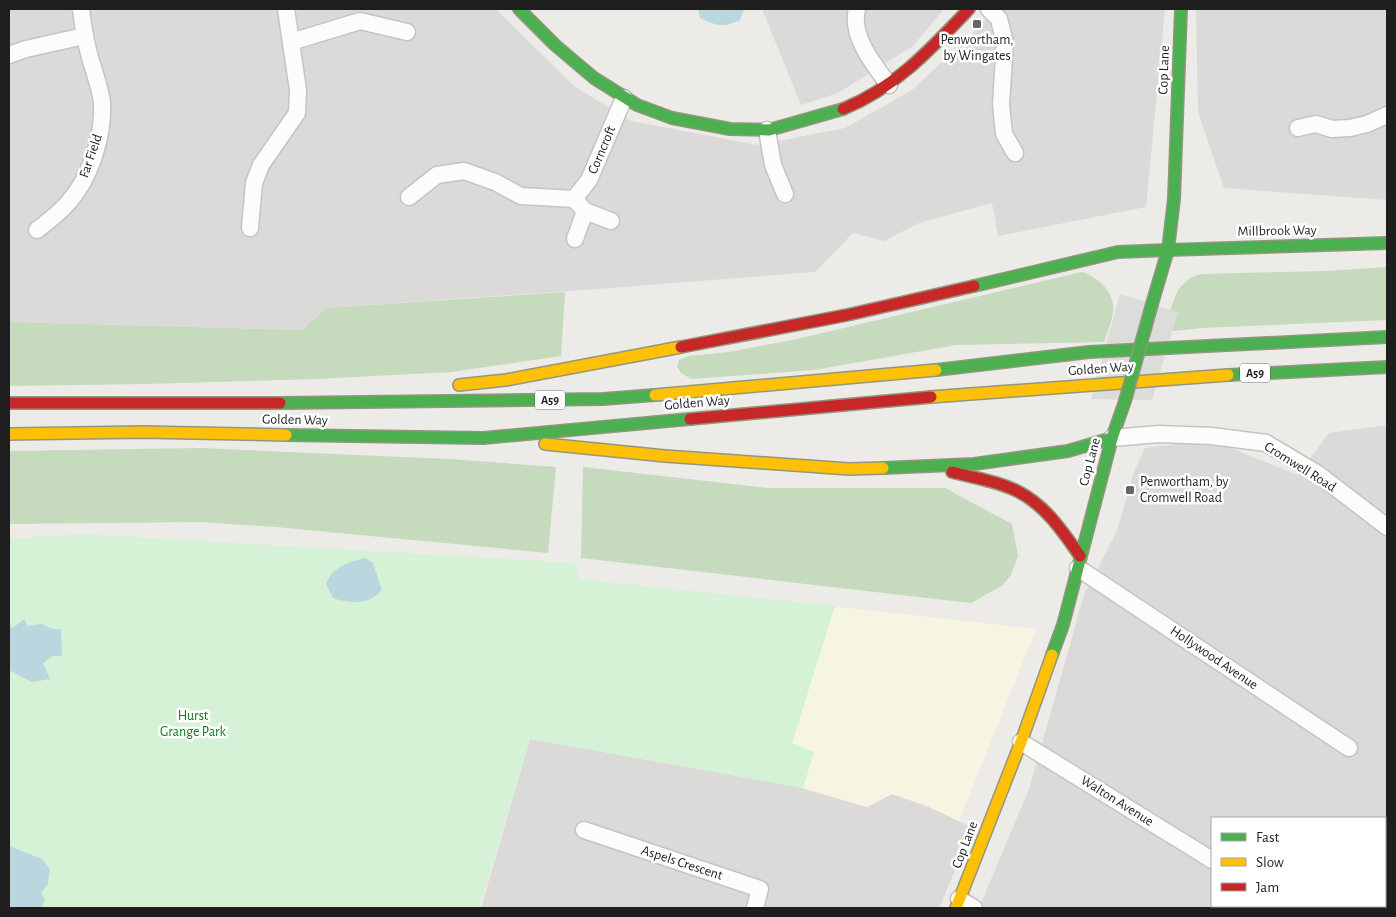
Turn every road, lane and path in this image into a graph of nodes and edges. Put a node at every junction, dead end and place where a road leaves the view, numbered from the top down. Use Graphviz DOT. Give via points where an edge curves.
graph roads {
  1 [pos="81,9"];
  2 [pos="286,9"];
  3 [pos="519,9"];
  4 [pos="857,9"];
  5 [pos="969,9"];
  6 [pos="990,9"];
  7 [pos="1181,9"];
  8 [pos="407,32"];
  9 [pos="84,36"];
  10 [pos="291,42"];
  11 [pos="9,55"];
  12 [pos="889,85"];
  13 [pos="624,98"];
  14 [pos="1387,115"];
  15 [pos="1298,128"];
  16 [pos="767,130"];
  17 [pos="1015,153"];
  18 [pos="785,194"];
  19 [pos="409,197"];
  20 [pos="579,205"];
  21 [pos="611,221"];
  22 [pos="250,228"];
  23 [pos="37,230"];
  24 [pos="575,239"];
  25 [pos="1387,243"];
  26 [pos="1168,250"];
  27 [pos="1387,337"];
  28 [pos="1387,367"];
  29 [pos="446,386"];
  30 [pos="407,390"];
  31 [pos="9,403"];
  32 [pos="268,403"];
  33 [pos="9,434"];
  34 [pos="483,438"];
  35 [pos="1112,438"];
  36 [pos="928,466"];
  37 [pos="1387,527"];
  38 [pos="1079,562"];
  39 [pos="1021,742"];
  40 [pos="1350,748"];
  41 [pos="584,830"];
  42 [pos="1211,859"];
  43 [pos="958,904"];
  44 [pos="755,908"];
  45 [pos="974,908"];
  1 -- 9 [label="street, Far Field"];
  2 -- 10 [label="street"];
  3 -- 13 [label="main road" via="584,72"];
  4 -- 12 [label="street" via="857,27 864,47"];
  5 -- 12 [label="main road" via="938,42"];
  6 -- 17 [label="street" via="1000,19 1004,43 1001,104 1004,134"];
  7 -- 26 [label="main road, Cop Lane" via="1174,198"];
  8 -- 10 [label="street" via="360,21"];
  9 -- 11 [label="street"];
  9 -- 23 [label="street, Far Field" via="102,101 99,136 80,184 66,205"];
  10 -- 22 [label="street" via="298,90 297,113 261,165 254,183"];
  12 -- 16 [label="main road" via="856,104 827,115"];
  13 -- 16 [label="main road" via="644,108 700,125"];
  13 -- 20 [label="street, Corncroft"];
  14 -- 15 [label="street" via="1350,128 1332,129 1316,124"];
  16 -- 18 [label="street" via="773,165"];
  19 -- 20 [label="street" via="437,175 464,172 495,182 521,196"];
  20 -- 21 [label="street"];
  20 -- 24 [label="street, Corncroft"];
  25 -- 26 [label="main road, Millbrook Way"];
  26 -- 29 [label="main road, Millbrook Way" via="1118,252 798,324 506,380"];
  26 -- 35 [label="main road, Cop Lane, bridge"];
  27 -- 32 [label="main road, Golden Way / A59" via="1088,352 917,372 603,399"];
  28 -- 34 [label="main road, Golden Way / A59" via="1252,373 916,398"];
  30 -- 32 [label="main road"];
  31 -- 32 [label="main road, Golden Way / A59"];
  33 -- 34 [label="main road, Golden Way / A59" via="143,432"];
  34 -- 36 [label="main road" via="665,456 849,469"];
  35 -- 36 [label="main road" via="1068,451 974,464"];
  35 -- 37 [label="street, Cromwell Road" via="1159,434 1266,443 1318,474"];
  35 -- 38 [label="main road, Cop Lane"];
  36 -- 38 [label="main road" via="1019,492 1048,516"];
  38 -- 39 [label="main road, Cop Lane" via="1063,625"];
  38 -- 40 [label="street, Hollywood Avenue"];
  39 -- 42 [label="street, Walton Avenue"];
  39 -- 43 [label="main road, Cop Lane"];
  41 -- 44 [label="street, Aspels Crescent" via="760,889"];
  43 -- 45 [label="street"];
}
